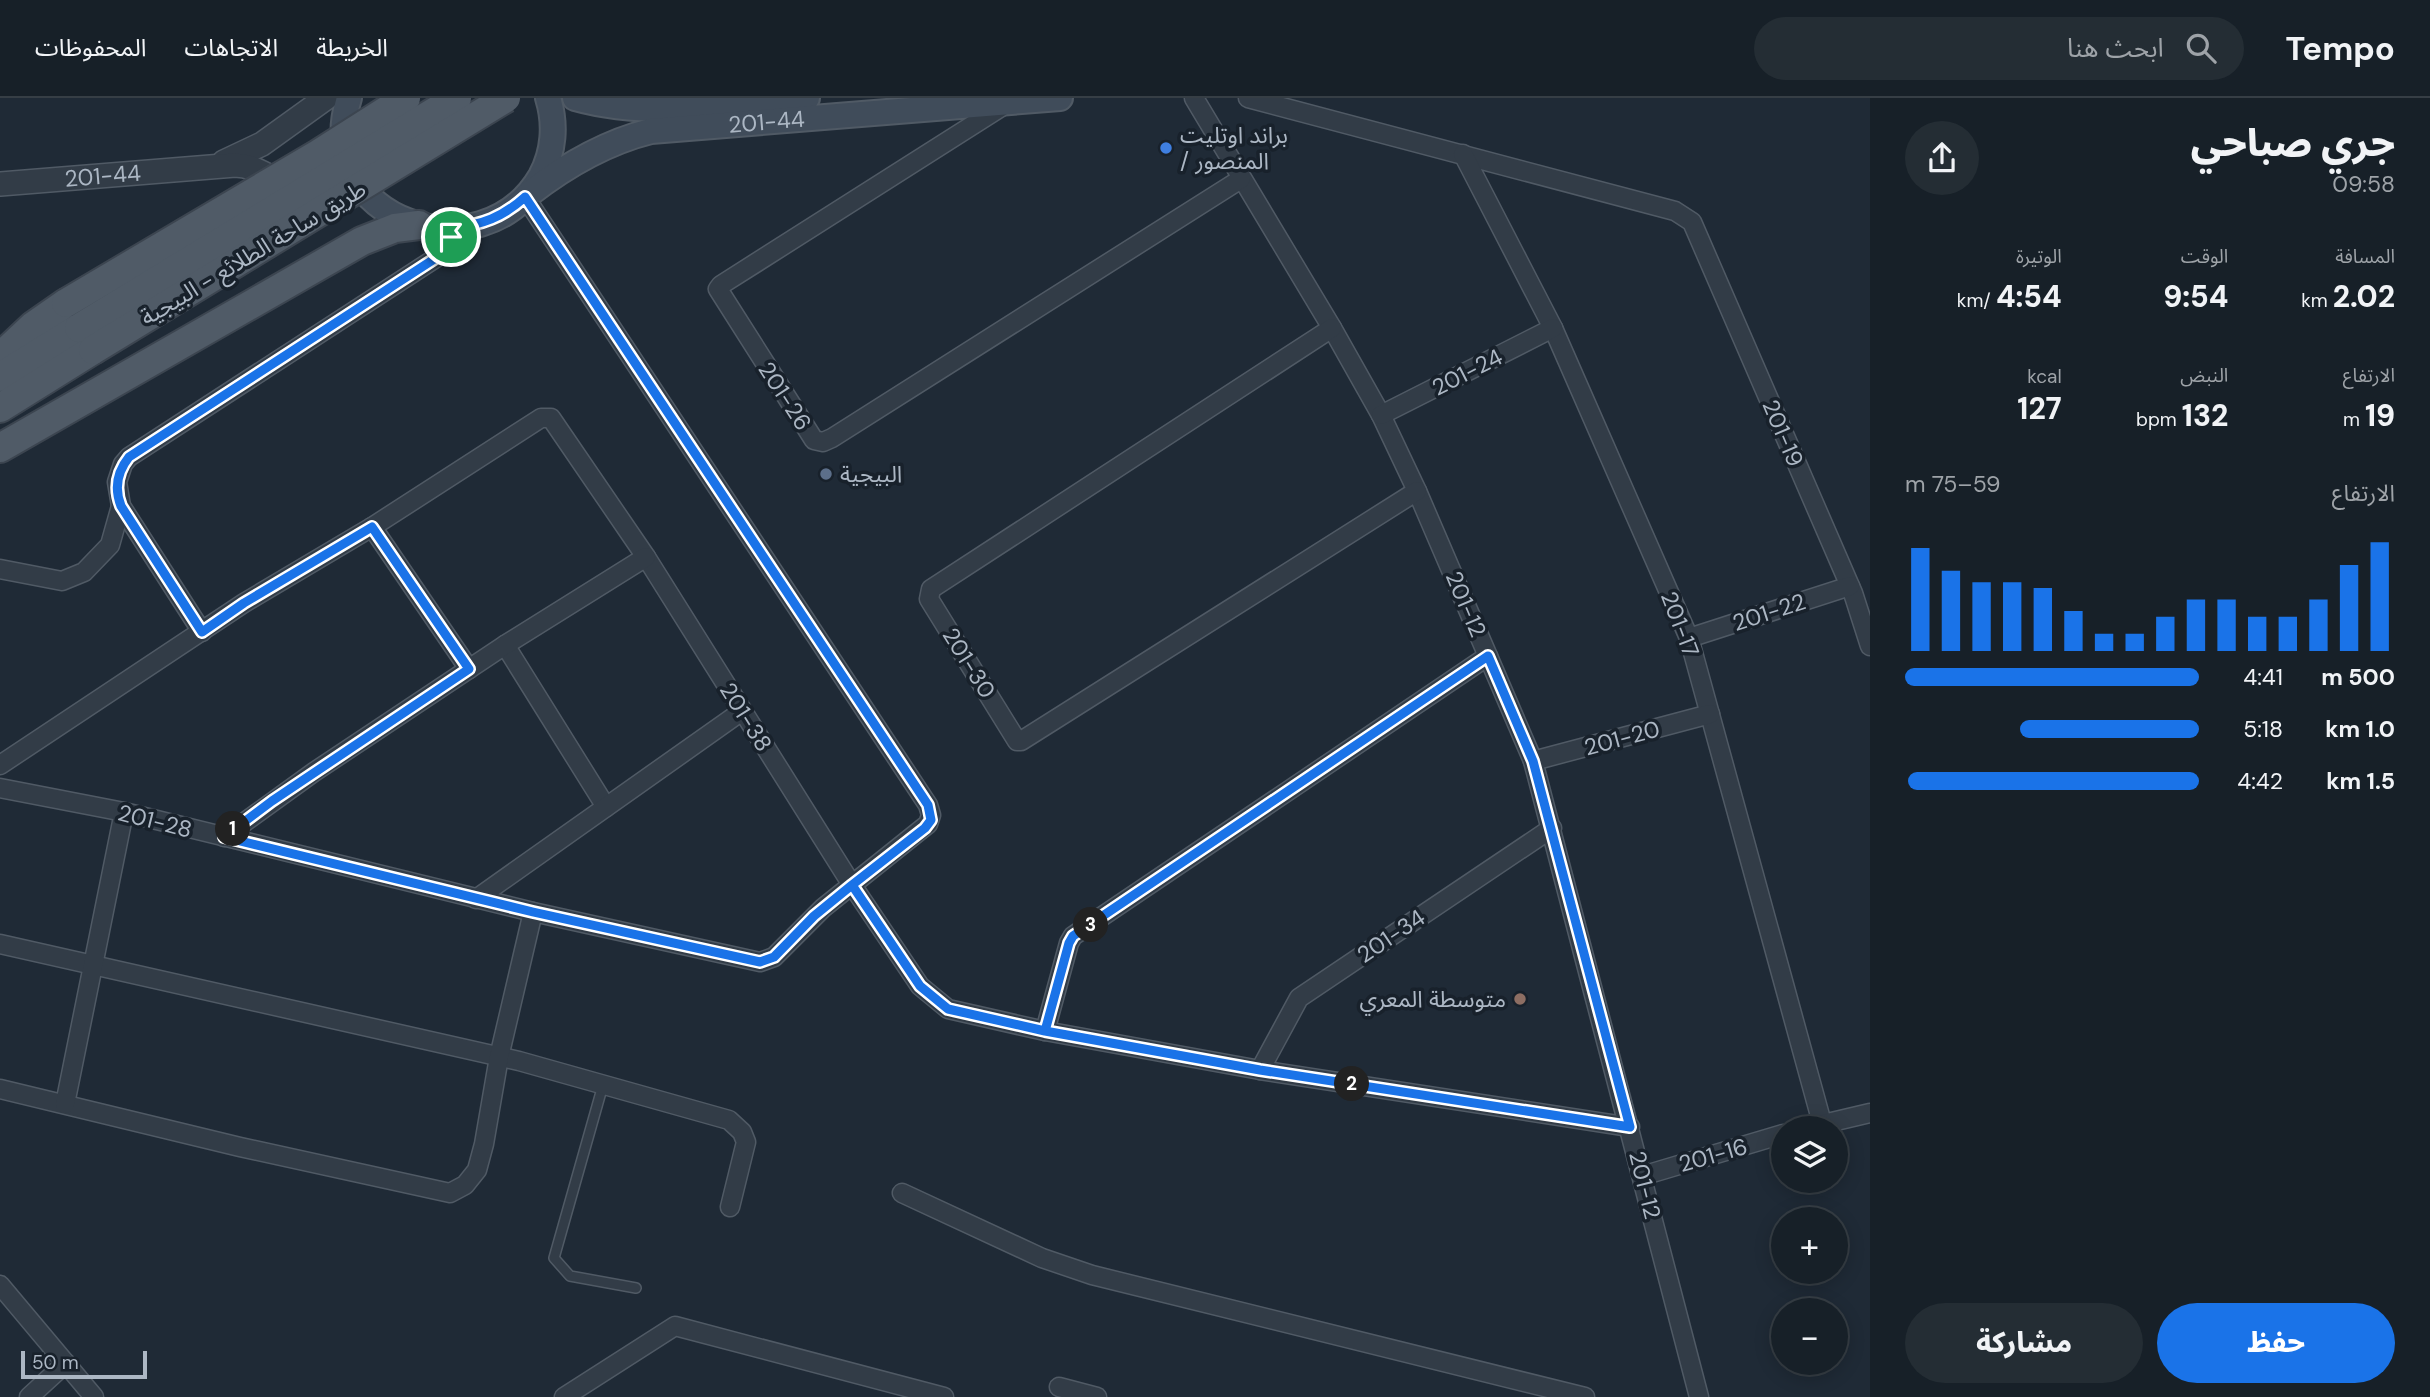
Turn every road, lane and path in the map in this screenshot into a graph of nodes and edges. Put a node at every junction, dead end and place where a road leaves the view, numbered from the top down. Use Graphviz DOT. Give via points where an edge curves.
graph roads {
  1 [pos="326,98"];
  2 [pos="349,98"];
  3 [pos="405,98"];
  4 [pos="457,98"];
  5 [pos="506,98"];
  6 [pos="548,98"];
  7 [pos="575,98"];
  8 [pos="807,98"];
  9 [pos="1060,98"];
  10 [pos="1194,98"];
  11 [pos="1248,98"];
  12 [pos="1008,103"];
  13 [pos="1463,153"];
  14 [pos="204,167"];
  15 [pos="1241,179"];
  16 [pos="358,181"];
  17 [pos="0,184"];
  18 [pos="527,195"];
  19 [pos="419,225"];
  20 [pos="452,228"];
  21 [pos="1332,328"];
  22 [pos="1553,328"];
  23 [pos="86,339"];
  24 [pos="0,356"];
  25 [pos="0,377"];
  26 [pos="0,408"];
  27 [pos="1381,415"];
  28 [pos="0,448"];
  29 [pos="1418,491"];
  30 [pos="121,506"];
  31 [pos="372,527"];
  32 [pos="646,557"];
  33 [pos="0,569"];
  34 [pos="1850,586"];
  35 [pos="202,632"];
  36 [pos="1689,638"];
  37 [pos="505,645"];
  38 [pos="1870,646"];
  39 [pos="1488,656"];
  40 [pos="469,669"];
  41 [pos="742,712"];
  42 [pos="1710,714"];
  43 [pos="1533,761"];
  44 [pos="0,765"];
  45 [pos="0,788"];
  46 [pos="607,807"];
  47 [pos="124,812"];
  48 [pos="1552,828"];
  49 [pos="224,837"];
  50 [pos="852,885"];
  51 [pos="476,899"];
  52 [pos="533,912"];
  53 [pos="0,944"];
  54 [pos="94,965"];
  55 [pos="1045,1031"];
  56 [pos="499,1056"];
  57 [pos="1260,1070"];
  58 [pos="603,1085"];
  59 [pos="0,1090"];
  60 [pos="65,1104"];
  61 [pos="1870,1113"];
  62 [pos="1820,1116"];
  63 [pos="1848,1118"];
  64 [pos="1630,1127"];
  65 [pos="1771,1137"];
  66 [pos="1642,1175"];
  67 [pos="902,1193"];
  68 [pos="730,1207"];
  69 [pos="0,1285"];
  70 [pos="636,1288"];
  71 [pos="66,1363"];
  72 [pos="1059,1387"];
  73 [pos="921,1394"];
  74 [pos="29,1397"];
  75 [pos="94,1397"];
  76 [pos="564,1397"];
  77 [pos="944,1397"];
  78 [pos="1097,1397"];
  79 [pos="1585,1397"];
  80 [pos="1699,1397"];
  1 -- 14 [label="street, 201-44" via="243,155"];
  2 -- 16 [label="main road, 201-44" via="344,147"];
  3 -- 24 [label="main road, bridge" via="318,155 66,303"];
  4 -- 23 [label="main road, طريق ساحة الطلائع - البيجية, bridge"];
  5 -- 23 [label="main road, طريق ساحة الطلائع - البيجية, bridge"];
  6 -- 18 [label="main road" via="551,150"];
  7 -- 8 [label="main road" via="660,109"];
  9 -- 12 [label="main road, 201-44"];
  10 -- 15 [label="street, 201-12"];
  11 -- 13 [label="street"];
  12 -- 15 [label="street, 201-26" via="718,289 814,440 832,438"];
  12 -- 18 [label="main road, 201-44" via="651,131 572,164"];
  13 -- 22 [label="street, 201-17"];
  13 -- 34 [label="street, 201-19" via="1675,211 1692,222"];
  14 -- 16 [label="street, 201-44" via="251,167 292,184 344,169"];
  14 -- 17 [label="street, 201-44"];
  15 -- 21 [label="street, 201-12"];
  16 -- 19 [label="main road, 201-44" via="382,209"];
  18 -- 20 [label="main road, 201-44" via="503,215"];
  18 -- 50 [label="street" via="930,810 931,820 925,828"];
  19 -- 20 [label="main road, 201-44"];
  19 -- 28 [label="main road" via="395,228 354,246"];
  20 -- 30 [label="street" via="450,244 442,254 129,457 117,482"];
  21 -- 27 [label="street, 201-12"];
  21 -- 29 [label="street, 201-30" via="931,589 929,598 1021,741"];
  22 -- 27 [label="street, 201-24"];
  22 -- 36 [label="street, 201-17"];
  23 -- 25 [label="main road, طريق ساحة الطلائع - البيجية"];
  23 -- 26 [label="main road, طريق ساحة الطلائع - البيجية"];
  27 -- 29 [label="street, 201-12"];
  29 -- 39 [label="street, 201-12"];
  30 -- 33 [label="street" via="110,545 84,572 62,580"];
  30 -- 35 [label="street"];
  31 -- 32 [label="street, 201-38" via="541,418 551,418"];
  31 -- 35 [label="street"];
  31 -- 40 [label="street"];
  32 -- 37 [label="street"];
  32 -- 41 [label="street, 201-38"];
  34 -- 36 [label="street, 201-22"];
  34 -- 38 [label="street, 201-19"];
  35 -- 44 [label="street"];
  36 -- 42 [label="street, 201-17"];
  37 -- 40 [label="street"];
  37 -- 46 [label="street"];
  39 -- 43 [label="street, 201-12"];
  39 -- 55 [label="street" via="1073,936"];
  40 -- 49 [label="street"];
  41 -- 46 [label="street"];
  41 -- 50 [label="street, 201-38"];
  42 -- 43 [label="street, 201-20"];
  42 -- 62 [label="street, 201-17"];
  43 -- 48 [label="street, 201-12"];
  45 -- 47 [label="street, 201-28"];
  46 -- 51 [label="street"];
  47 -- 49 [label="street, 201-28"];
  47 -- 54 [label="street"];
  48 -- 57 [label="street, 201-34" via="1299,998"];
  48 -- 64 [label="street, 201-12"];
  49 -- 51 [label="street, 201-28"];
  50 -- 52 [label="street, 201-28" via="774,957 760,962"];
  50 -- 55 [label="street, 201-38" via="920,986 948,1009"];
  51 -- 52 [label="street, 201-28"];
  52 -- 56 [label="street"];
  53 -- 54 [label="street"];
  54 -- 56 [label="street"];
  54 -- 60 [label="street"];
  55 -- 57 [label="street"];
  56 -- 58 [label="street"];
  56 -- 60 [label="street" via="477,1170 465,1185 450,1193"];
  57 -- 64 [label="street"];
  58 -- 68 [label="street" via="729,1120 746,1142"];
  58 -- 70 [label="lane" via="554,1258 570,1276"];
  59 -- 60 [label="street"];
  61 -- 63 [label="street"];
  64 -- 66 [label="street, 201-12"];
  65 -- 66 [label="street, 201-16"];
  66 -- 80 [label="street, 201-12"];
  67 -- 79 [label="street" via="1014,1246 1092,1275"];
  69 -- 71 [label="street"];
  71 -- 74 [label="street"];
  71 -- 75 [label="street"];
  72 -- 78 [label="street"];
  73 -- 76 [label="street" via="675,1326"];
  73 -- 77 [label="street"];
}
